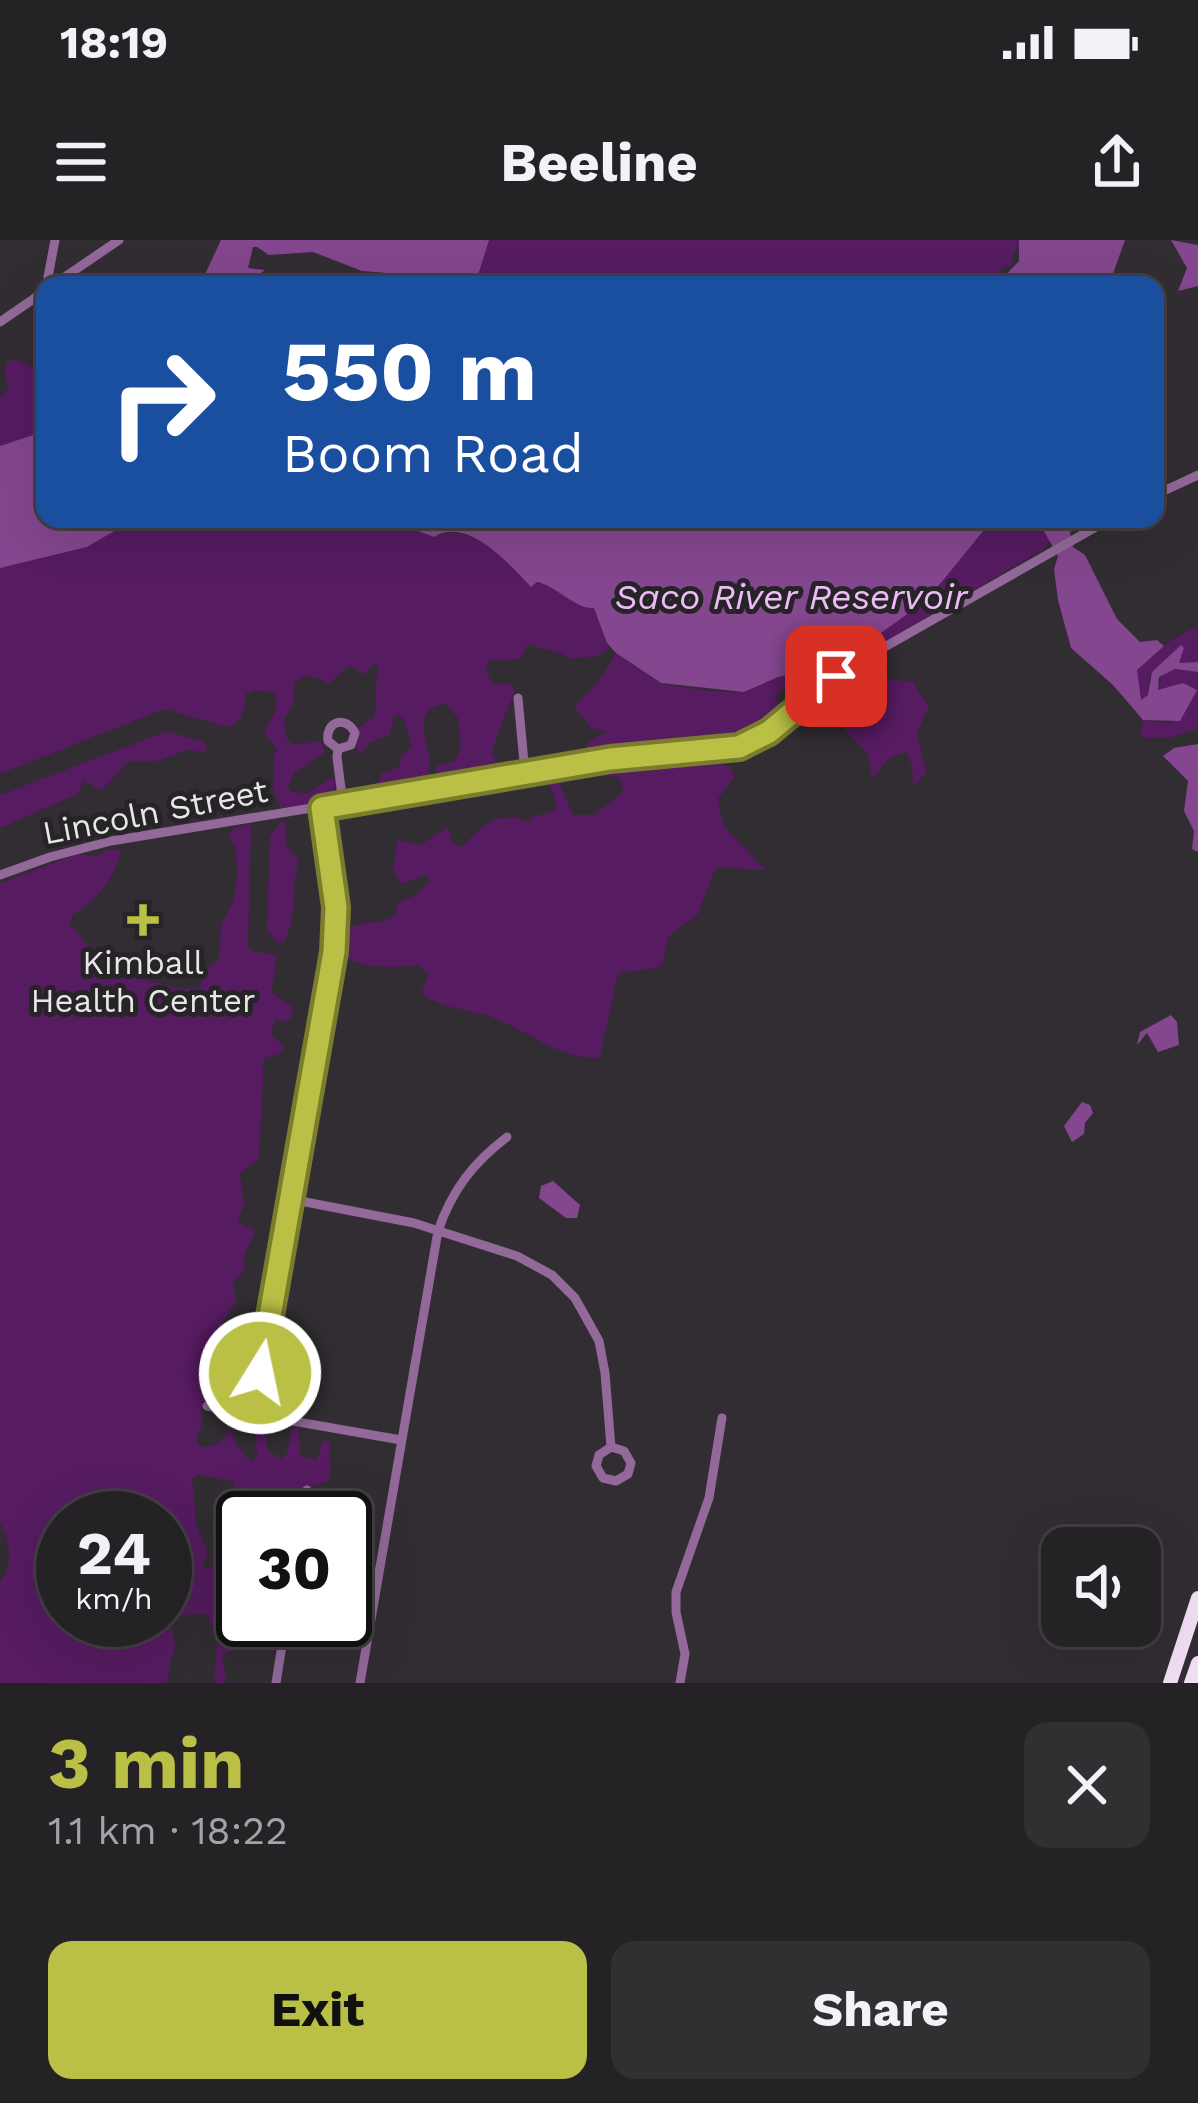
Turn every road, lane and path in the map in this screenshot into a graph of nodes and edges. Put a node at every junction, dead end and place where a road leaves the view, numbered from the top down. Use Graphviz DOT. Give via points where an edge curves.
graph roads {
  1 [pos="56,240"];
  2 [pos="119,240"];
  3 [pos="48,276"];
  4 [pos="66,276"];
  5 [pos="36,297"];
  6 [pos="0,322"];
  7 [pos="1198,476"];
  8 [pos="1164,491"];
  9 [pos="1093,528"];
  10 [pos="518,698"];
  11 [pos="338,749"];
  12 [pos="525,773"];
  13 [pos="343,804"];
  14 [pos="322,808"];
  15 [pos="0,875"];
  16 [pos="507,1137"];
  17 [pos="290,1199"];
  18 [pos="438,1231"];
  19 [pos="207,1406"];
  20 [pos="253,1413"];
  21 [pos="722,1418"];
  22 [pos="401,1440"];
  23 [pos="610,1447"];
  24 [pos="1198,1598"];
  25 [pos="282,1647"];
  26 [pos="1198,1663"];
  27 [pos="276,1683"];
  28 [pos="360,1683"];
  29 [pos="680,1683"];
  30 [pos="1170,1683"];
  31 [pos="1191,1683"];
  1 -- 3 [label="street"];
  2 -- 4 [label="street"];
  5 -- 6 [label="street"];
  7 -- 8 [label="street"];
  9 -- 12 [label="street, Lincoln Street" via="847,669 749,744"];
  10 -- 12 [label="street"];
  11 -- 13 [label="street"];
  12 -- 13 [label="street, Lincoln Street"];
  13 -- 14 [label="street, Lincoln Street"];
  14 -- 15 [label="street, Lincoln Street" via="96,844"];
  14 -- 17 [label="street" via="336,930"];
  16 -- 18 [label="street" via="458,1186"];
  17 -- 18 [label="street"];
  17 -- 20 [label="street"];
  18 -- 22 [label="street"];
  18 -- 23 [label="street" via="542,1268 575,1298 602,1351"];
  19 -- 20 [label="street"];
  20 -- 22 [label="street"];
  21 -- 29 [label="street" via="709,1498 676,1592 685,1654"];
  22 -- 28 [label="street"];
  24 -- 30 [label="highway"];
  25 -- 27 [label="street"];
  26 -- 31 [label="highway"];
}
